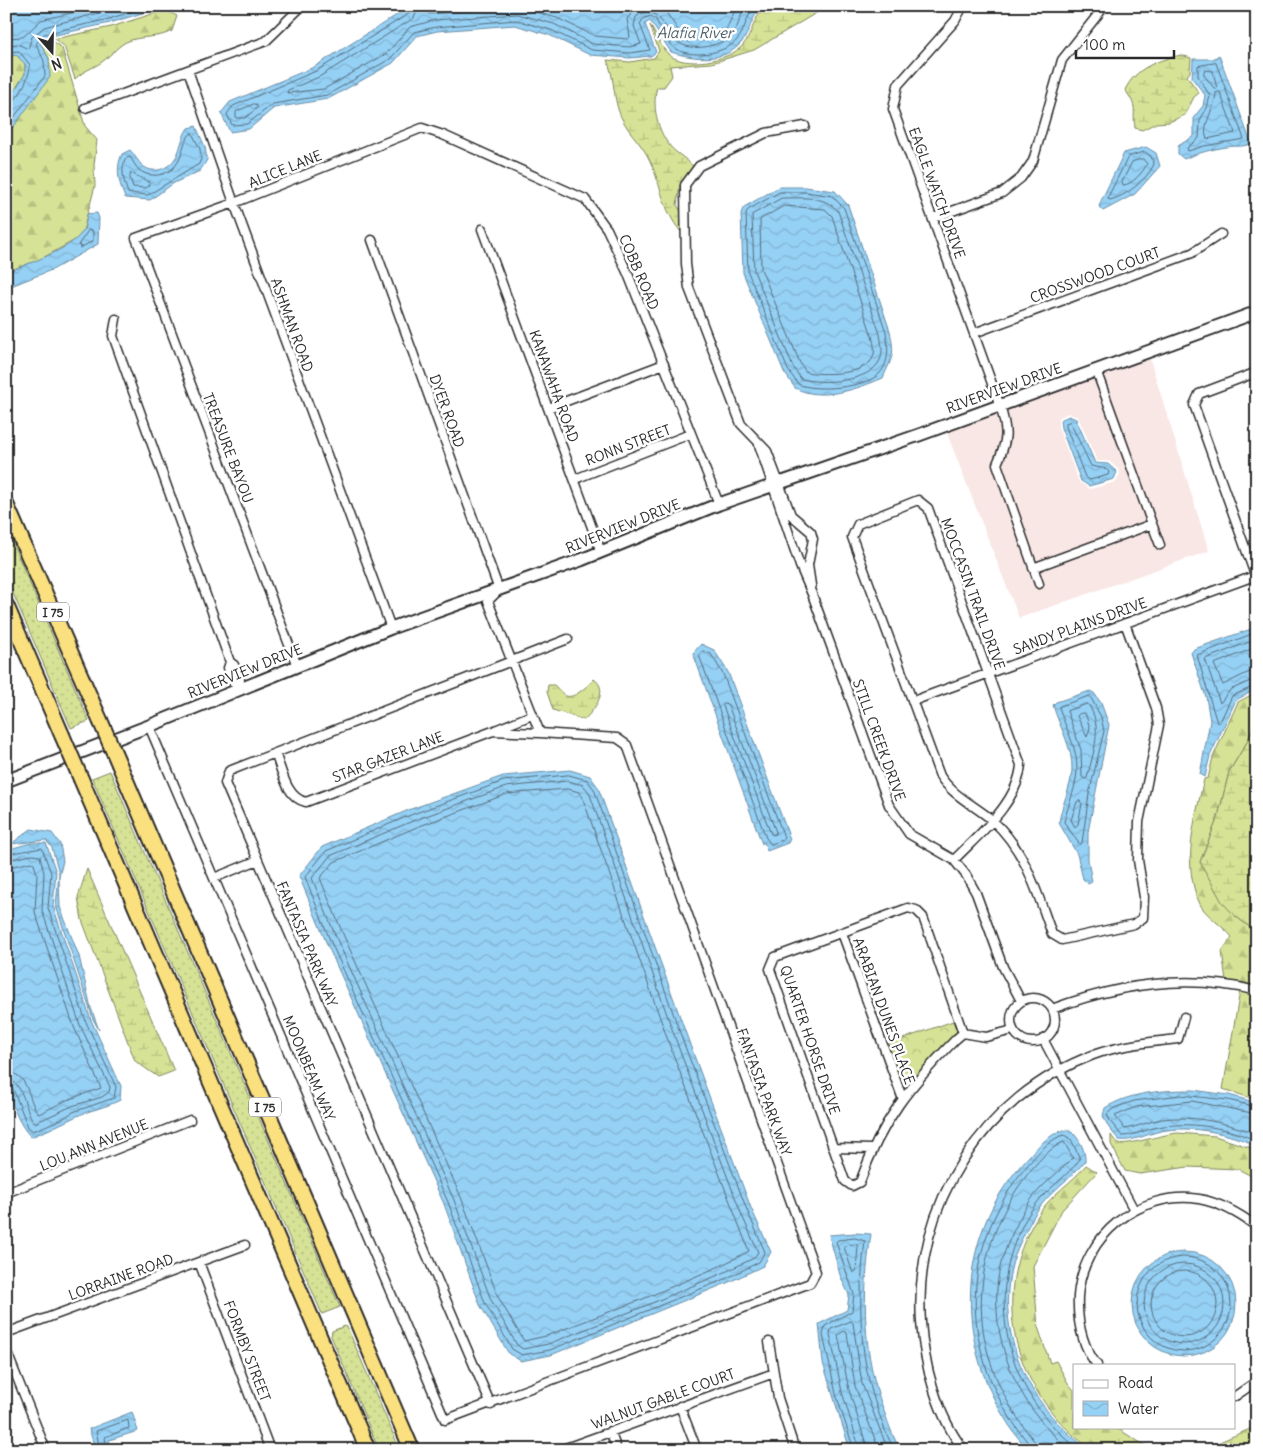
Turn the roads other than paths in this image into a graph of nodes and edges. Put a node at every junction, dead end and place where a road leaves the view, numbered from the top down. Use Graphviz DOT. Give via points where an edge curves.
graph roads {
  1 [pos="302,6"];
  2 [pos="963,6"];
  3 [pos="1100,12"];
  4 [pos="188,70"];
  5 [pos="85,108"];
  6 [pos="805,126"];
  7 [pos="443,135"];
  8 [pos="234,203"];
  9 [pos="933,218"];
  10 [pos="482,230"];
  11 [pos="1221,234"];
  12 [pos="136,238"];
  13 [pos="372,240"];
  14 [pos="1257,312"];
  15 [pos="116,319"];
  16 [pos="974,333"];
  17 [pos="664,364"];
  18 [pos="1096,370"];
  19 [pos="1257,376"];
  20 [pos="1000,406"];
  21 [pos="548,408"];
  22 [pos="690,434"];
  23 [pos="575,479"];
  24 [pos="776,484"];
  25 [pos="6,504"];
  26 [pos="719,504"];
  27 [pos="1152,524"];
  28 [pos="1160,545"];
  29 [pos="812,548"];
  30 [pos="796,551"];
  31 [pos="601,552"];
  32 [pos="1033,568"];
  33 [pos="1256,575"];
  34 [pos="1039,584"];
  35 [pos="499,590"];
  36 [pos="812,594"];
  37 [pos="6,605"];
  38 [pos="1125,623"];
  39 [pos="391,628"];
  40 [pos="568,639"];
  41 [pos="510,660"];
  42 [pos="297,666"];
  43 [pos="988,673"];
  44 [pos="239,687"];
  45 [pos="913,700"];
  46 [pos="532,715"];
  47 [pos="149,726"];
  48 [pos="493,731"];
  49 [pos="540,733"];
  50 [pos="275,753"];
  51 [pos="6,781"];
  52 [pos="991,820"];
  53 [pos="258,860"];
  54 [pos="954,860"];
  55 [pos="214,878"];
  56 [pos="842,933"];
  57 [pos="1257,991"];
  58 [pos="1021,1001"];
  59 [pos="1052,1009"];
  60 [pos="1184,1017"];
  61 [pos="1013,1030"];
  62 [pos="963,1033"];
  63 [pos="1043,1039"];
  64 [pos="1060,1070"];
  65 [pos="902,1097"];
  66 [pos="190,1120"];
  67 [pos="834,1148"];
  68 [pos="871,1148"];
  69 [pos="6,1193"];
  70 [pos="1134,1210"];
  71 [pos="1257,1227"];
  72 [pos="245,1245"];
  73 [pos="199,1262"];
  74 [pos="6,1333"];
  75 [pos="769,1342"];
  76 [pos="6,1350"];
  77 [pos="1096,1364"];
  78 [pos="774,1373"];
  79 [pos="1257,1381"];
  80 [pos="1236,1397"];
  81 [pos="491,1404"];
  82 [pos="680,1406"];
  83 [pos="445,1420"];
  84 [pos="610,1431"];
  85 [pos="46,1450"];
  86 [pos="270,1450"];
  87 [pos="368,1450"];
  88 [pos="412,1450"];
  89 [pos="560,1450"];
  90 [pos="617,1450"];
  91 [pos="697,1450"];
  92 [pos="795,1450"];
  93 [pos="964,1450"];
  1 -- 4 [label="street" via="266,41"];
  2 -- 9 [label="street, EAGLE WATCH DRIVE" via="955,21 898,84 893,110"];
  3 -- 9 [label="street" via="1062,60 1033,162 1021,178 1002,193"];
  4 -- 5 [label="street"];
  4 -- 8 [label="street, ASHMAN ROAD"];
  6 -- 24 [label="street" via="766,132 699,166 685,185 689,288 741,424 759,445"];
  7 -- 8 [label="street, ALICE LANE" via="422,128"];
  7 -- 17 [label="street, COBB ROAD" via="585,199 607,229"];
  8 -- 12 [label="street, ALICE LANE"];
  8 -- 39 [label="street, ASHMAN ROAD"];
  9 -- 16 [label="street, EAGLE WATCH DRIVE"];
  10 -- 21 [label="street, KANAWAHA ROAD"];
  11 -- 16 [label="street, CROSSWOOD COURT" via="1192,253"];
  12 -- 42 [label="street, TREASURE BAYOU"];
  13 -- 35 [label="street, DYER ROAD"];
  14 -- 18 [label="street, RIVERVIEW DRIVE"];
  15 -- 44 [label="street" via="113,336 230,662 240,680"];
  16 -- 20 [label="street, EAGLE WATCH DRIVE"];
  17 -- 21 [label="street"];
  17 -- 22 [label="street, COBB ROAD"];
  18 -- 20 [label="street, RIVERVIEW DRIVE"];
  18 -- 27 [label="street"];
  19 -- 33 [label="street, SANDY PLAINS DRIVE" via="1252,374 1198,394 1194,405"];
  20 -- 24 [label="street, RIVERVIEW DRIVE"];
  20 -- 32 [label="street, EAGLE WATCH DRIVE" via="1007,432 1006,447 997,464"];
  21 -- 23 [label="street, KANAWAHA ROAD"];
  22 -- 23 [label="street, RONN STREET"];
  22 -- 26 [label="street, COBB ROAD"];
  23 -- 31 [label="street, KANAWAHA ROAD"];
  24 -- 26 [label="street, RIVERVIEW DRIVE"];
  24 -- 29 [label="street, STILL CREEK DRIVE" via="791,515 811,532"];
  24 -- 30 [label="street, STILL CREEK DRIVE"];
  25 -- 88 [label="highway, I 75, bridge"];
  26 -- 31 [label="street, RIVERVIEW DRIVE"];
  27 -- 28 [label="street"];
  27 -- 32 [label="street"];
  29 -- 30 [label="street"];
  29 -- 36 [label="street, STILL CREEK DRIVE" via="808,565"];
  30 -- 36 [label="street, STILL CREEK DRIVE"];
  31 -- 35 [label="street, RIVERVIEW DRIVE"];
  32 -- 34 [label="street, EAGLE WATCH DRIVE"];
  33 -- 38 [label="street, SANDY PLAINS DRIVE"];
  35 -- 39 [label="street, RIVERVIEW DRIVE"];
  35 -- 41 [label="street" via="488,601"];
  36 -- 54 [label="street, STILL CREEK DRIVE" via="889,805 909,834"];
  37 -- 87 [label="highway, bridge"];
  38 -- 43 [label="street, SANDY PLAINS DRIVE"];
  38 -- 52 [label="street, MOCCASIN TRAIL DRIVE" via="1156,708 1159,726 1139,822 1138,860 1144,898 1143,918 1134,924 1062,940 1052,934 1025,862"];
  39 -- 42 [label="street, RIVERVIEW DRIVE"];
  40 -- 41 [label="street, FANTASIA PARK WAY"];
  41 -- 46 [label="street"];
  41 -- 50 [label="street, FANTASIA PARK WAY"];
  42 -- 44 [label="street, RIVERVIEW DRIVE"];
  43 -- 45 [label="street, SANDY PLAINS DRIVE"];
  43 -- 45 [label="street, MOCCASIN TRAIL DRIVE" via="928,508 918,500 858,524 852,537"];
  43 -- 52 [label="street, MOCCASIN TRAIL DRIVE" via="1021,766 1016,788"];
  44 -- 47 [label="street, RIVERVIEW DRIVE"];
  45 -- 52 [label="street, MOCCASIN TRAIL DRIVE" via="946,786"];
  46 -- 48 [label="street"];
  46 -- 49 [label="street"];
  47 -- 51 [label="street, RIVERVIEW DRIVE"];
  47 -- 55 [label="street, MOONBEAM WAY"];
  48 -- 49 [label="street, STAR GAZER LANE"];
  48 -- 50 [label="street, STAR GAZER LANE" via="306,802 291,794"];
  49 -- 81 [label="street, FANTASIA PARK WAY" via="616,738 627,745 816,1272 810,1284"];
  50 -- 53 [label="street, FANTASIA PARK WAY" via="229,771 225,782"];
  52 -- 54 [label="street, MOCCASIN TRAIL DRIVE"];
  53 -- 55 [label="street"];
  53 -- 81 [label="street, FANTASIA PARK WAY"];
  54 -- 58 [label="street, STILL CREEK DRIVE" via="976,893 1003,967"];
  55 -- 83 [label="street, MOONBEAM WAY"];
  56 -- 62 [label="street, QUARTER HORSE DRIVE" via="908,908 916,910 923,917"];
  56 -- 65 [label="street, ARABIAN DUNES PLACE"];
  56 -- 67 [label="street, QUARTER HORSE DRIVE" via="775,957 770,969"];
  57 -- 59 [label="street" via="1211,983 1148,983 1099,993"];
  58 -- 59 [label="street" via="1035,998"];
  58 -- 61 [label="street" via="1013,1011"];
  59 -- 63 [label="street" via="1052,1029"];
  60 -- 64 [label="street" via="1178,1038 1094,1055"];
  61 -- 62 [label="street" via="986,1037"];
  61 -- 63 [label="street" via="1023,1039"];
  62 -- 65 [label="street, QUARTER HORSE DRIVE"];
  63 -- 64 [label="street"];
  64 -- 70 [label="street"];
  64 -- 93 [label="street" via="1022,1094 973,1144 954,1172 928,1239 920,1302 922,1342 941,1408"];
  65 -- 68 [label="street, QUARTER HORSE DRIVE"];
  66 -- 69 [label="street, LOU ANN AVENUE"];
  67 -- 68 [label="street"];
  67 -- 68 [label="street, QUARTER HORSE DRIVE" via="845,1181 852,1186 860,1182"];
  70 -- 71 [label="street" via="1172,1198 1200,1199 1232,1210"];
  70 -- 77 [label="street" via="1098,1241 1082,1270 1079,1320 1087,1347"];
  72 -- 73 [label="street, LORRAINE ROAD"];
  73 -- 74 [label="street, LORRAINE ROAD"];
  73 -- 86 [label="street, FORMBY STREET"];
  75 -- 78 [label="street"];
  76 -- 85 [label="street"];
  78 -- 82 [label="street, WALNUT GABLE COURT"];
  78 -- 92 [label="street" via="778,1398"];
  79 -- 80 [label="street"];
  81 -- 83 [label="street, FANTASIA PARK WAY"];
  82 -- 84 [label="street, WALNUT GABLE COURT"];
  82 -- 91 [label="street"];
  84 -- 89 [label="street, WALNUT GABLE COURT"];
  84 -- 90 [label="street"];
}
